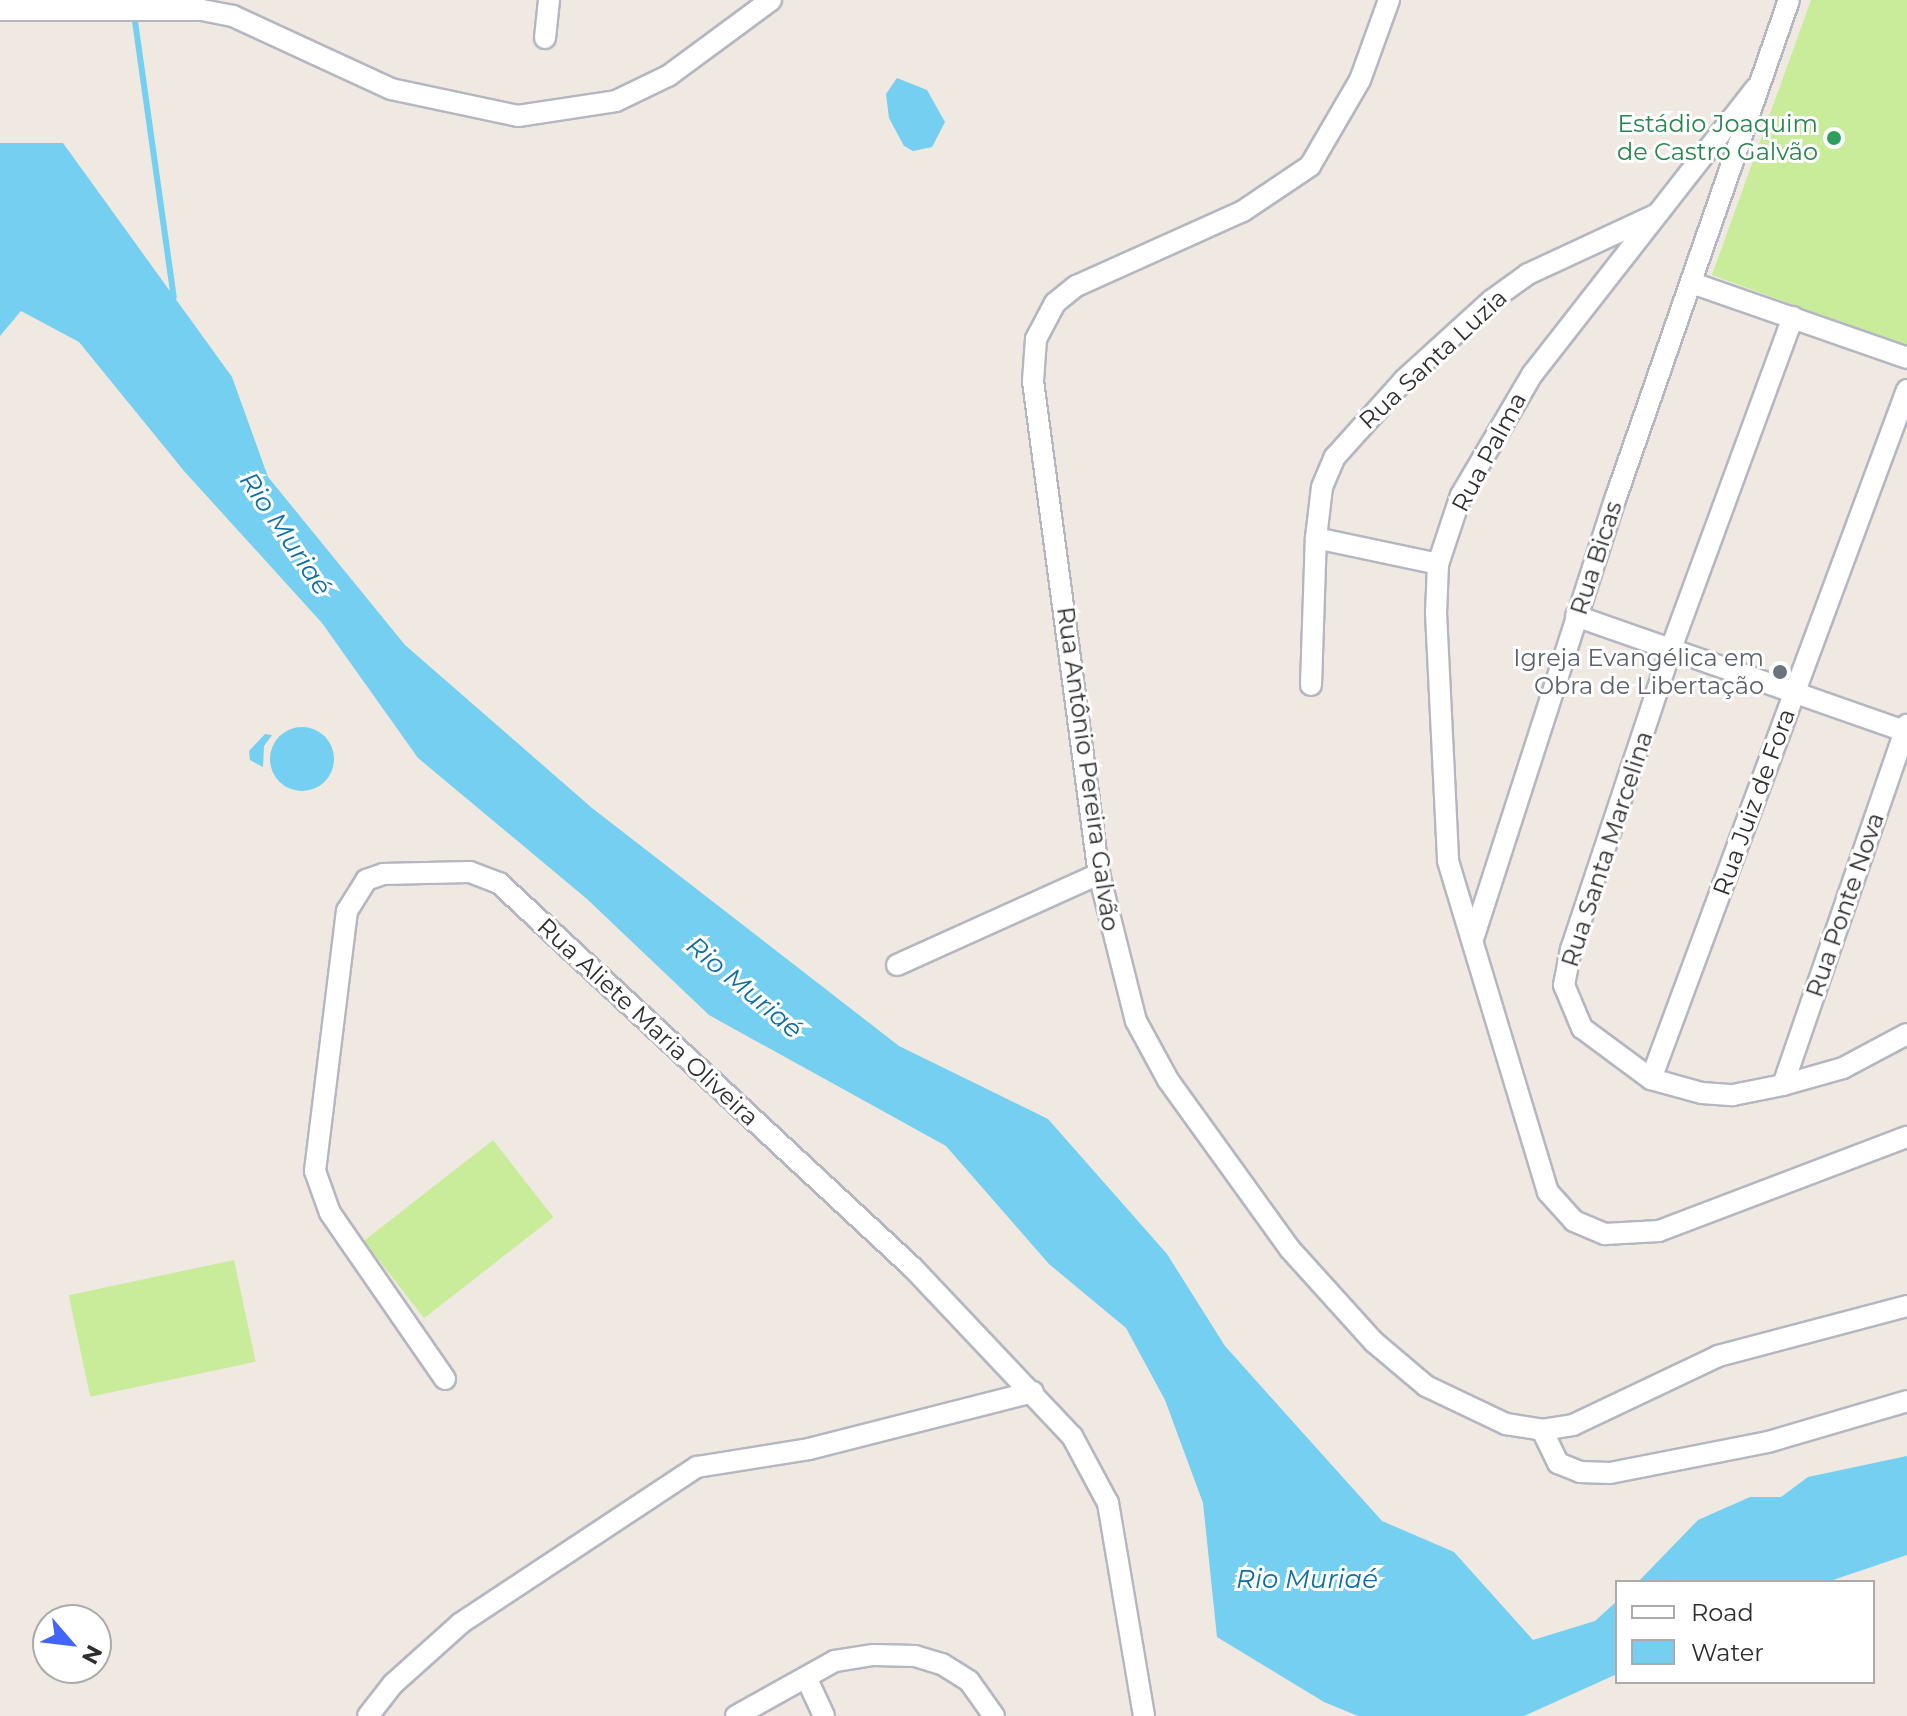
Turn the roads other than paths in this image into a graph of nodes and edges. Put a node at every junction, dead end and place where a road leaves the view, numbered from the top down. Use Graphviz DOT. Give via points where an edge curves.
graph roads {
  1 [pos="549,0"];
  2 [pos="771,0"];
  3 [pos="1389,0"];
  4 [pos="1789,0"];
  5 [pos="232,8"];
  6 [pos="0,10"];
  7 [pos="545,38"];
  8 [pos="1756,88"];
  9 [pos="1658,213"];
  10 [pos="1692,283"];
  11 [pos="1793,317"];
  12 [pos="1907,358"];
  13 [pos="1907,390"];
  14 [pos="1316,538"];
  15 [pos="1438,564"];
  16 [pos="1576,616"];
  17 [pos="1671,649"];
  18 [pos="1311,685"];
  19 [pos="1794,692"];
  20 [pos="1906,729"];
  21 [pos="1099,874"];
  22 [pos="1474,936"];
  23 [pos="897,965"];
  24 [pos="1907,1034"];
  25 [pos="1651,1079"];
  26 [pos="1783,1085"];
  27 [pos="1907,1137"];
  28 [pos="1907,1306"];
  29 [pos="445,1379"];
  30 [pos="1033,1392"];
  31 [pos="1907,1401"];
  32 [pos="1542,1430"];
  33 [pos="806,1677"];
  34 [pos="368,1716"];
  35 [pos="736,1716"];
  36 [pos="824,1716"];
  37 [pos="994,1716"];
  38 [pos="1144,1716"];
  1 -- 7 [label="street"];
  2 -- 5 [label="street" via="668,76 616,101 518,116 391,89"];
  3 -- 21 [label="street, Rua Antônio Pereira Galvão" via="1360,80 1310,166 1243,211 1076,286 1055,303 1036,339 1033,381"];
  4 -- 8 [label="street, Rua Bicas"];
  5 -- 6 [label="street"];
  8 -- 9 [label="street, Rua Palma"];
  8 -- 10 [label="street, Rua Bicas"];
  9 -- 14 [label="street, Rua Santa Luzia" via="1528,274 1404,380 1335,457 1322,487"];
  9 -- 15 [label="street, Rua Palma" via="1533,373 1461,495"];
  10 -- 11 [label="street"];
  10 -- 16 [label="street, Rua Bicas"];
  11 -- 12 [label="street"];
  11 -- 17 [label="street, Rua Santa Marcelina"];
  13 -- 19 [label="street, Rua Juiz de Fora"];
  14 -- 15 [label="street"];
  14 -- 18 [label="street, Rua Santa Luzia"];
  15 -- 22 [label="street, Rua Palma" via="1436,669 1448,861"];
  16 -- 17 [label="street"];
  16 -- 22 [label="street, Rua Bicas"];
  17 -- 19 [label="street"];
  17 -- 25 [label="street, Rua Santa Marcelina" via="1571,949 1564,985 1582,1028"];
  19 -- 20 [label="street"];
  19 -- 25 [label="street, Rua Juiz de Fora"];
  20 -- 26 [label="street, Rua Ponte Nova"];
  21 -- 23 [label="street"];
  21 -- 32 [label="street, Rua Antônio Pereira Galvão" via="1136,1021 1168,1080 1289,1248 1374,1342 1426,1386 1506,1424"];
  22 -- 27 [label="street" via="1538,1163 1562,1211 1605,1234 1659,1231"];
  24 -- 26 [label="street" via="1843,1068"];
  25 -- 26 [label="street" via="1674,1088 1733,1095"];
  28 -- 32 [label="street, Rua Antônio Pereira Galvão" via="1718,1356 1573,1425"];
  29 -- 30 [label="street, Rua Aliete Maria Oliveira" via="330,1213 315,1171 347,911 366,880 383,874 470,872 499,883 912,1267"];
  30 -- 34 [label="street" via="809,1449 697,1467 461,1623 393,1684"];
  30 -- 38 [label="street, Rua Aliete Maria Oliveira" via="1072,1436 1108,1503"];
  31 -- 32 [label="street" via="1768,1442 1610,1473 1580,1472 1558,1463"];
  33 -- 35 [label="street"];
  33 -- 36 [label="street"];
  33 -- 37 [label="street" via="835,1661 915,1656 969,1681"];
}
